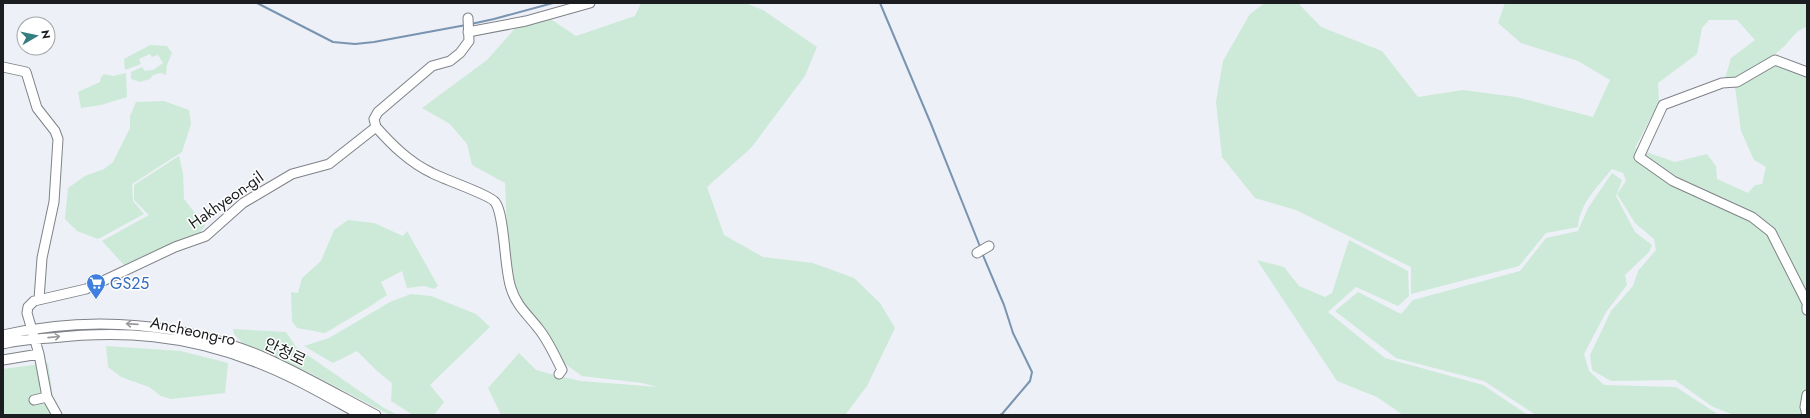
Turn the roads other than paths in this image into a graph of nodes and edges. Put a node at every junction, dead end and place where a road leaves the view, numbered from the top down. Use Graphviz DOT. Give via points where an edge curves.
graph roads {
  1 [pos="590,3"];
  2 [pos="468,18"];
  3 [pos="468,32"];
  4 [pos="3,67"];
  5 [pos="1807,72"];
  6 [pos="376,127"];
  7 [pos="989,246"];
  8 [pos="977,253"];
  9 [pos="39,299"];
  10 [pos="1807,310"];
  11 [pos="32,328"];
  12 [pos="3,334"];
  13 [pos="35,339"];
  14 [pos="3,344"];
  15 [pos="39,354"];
  16 [pos="3,360"];
  17 [pos="559,374"];
  18 [pos="1807,395"];
  19 [pos="48,397"];
  20 [pos="34,400"];
  21 [pos="56,415"];
  22 [pos="361,415"];
  23 [pos="376,415"];
  24 [pos="1807,415"];
  1 -- 3 [label="street" via="526,22"];
  2 -- 3 [label="street"];
  3 -- 6 [label="street" via="468,41 460,53 450,61 432,66 378,112 374,119"];
  4 -- 9 [label="street" via="26,72 37,108 55,131 58,139 54,202 42,258"];
  5 -- 10 [label="street" via="1775,60 1737,82 1722,84 1663,105 1639,157 1673,181 1752,217 1770,232 1807,303"];
  6 -- 9 [label="street, Hakhyeon-gil" via="329,164 292,174 243,203 206,236 174,247 86,289"];
  6 -- 17 [label="street" via="396,148 431,173 495,201 500,211 510,287 517,304 539,329 555,355 562,370"];
  7 -- 8 [label="street"];
  9 -- 11 [label="street" via="31,303 27,312"];
  11 -- 12 [label="street"];
  11 -- 13 [label="street"];
  23 -- 11 [label="street, 안청로, one-way" via="267,358 205,338 169,329 112,323"];
  13 -- 14 [label="street, Ancheong-ro"];
  13 -- 15 [label="street"];
  13 -- 22 [label="street, Ancheong-ro, one-way" via="126,333 166,337 203,345 255,362"];
  15 -- 16 [label="street"];
  15 -- 19 [label="street"];
  18 -- 24 [label="street"];
  19 -- 20 [label="street"];
  19 -- 21 [label="street"];
}
